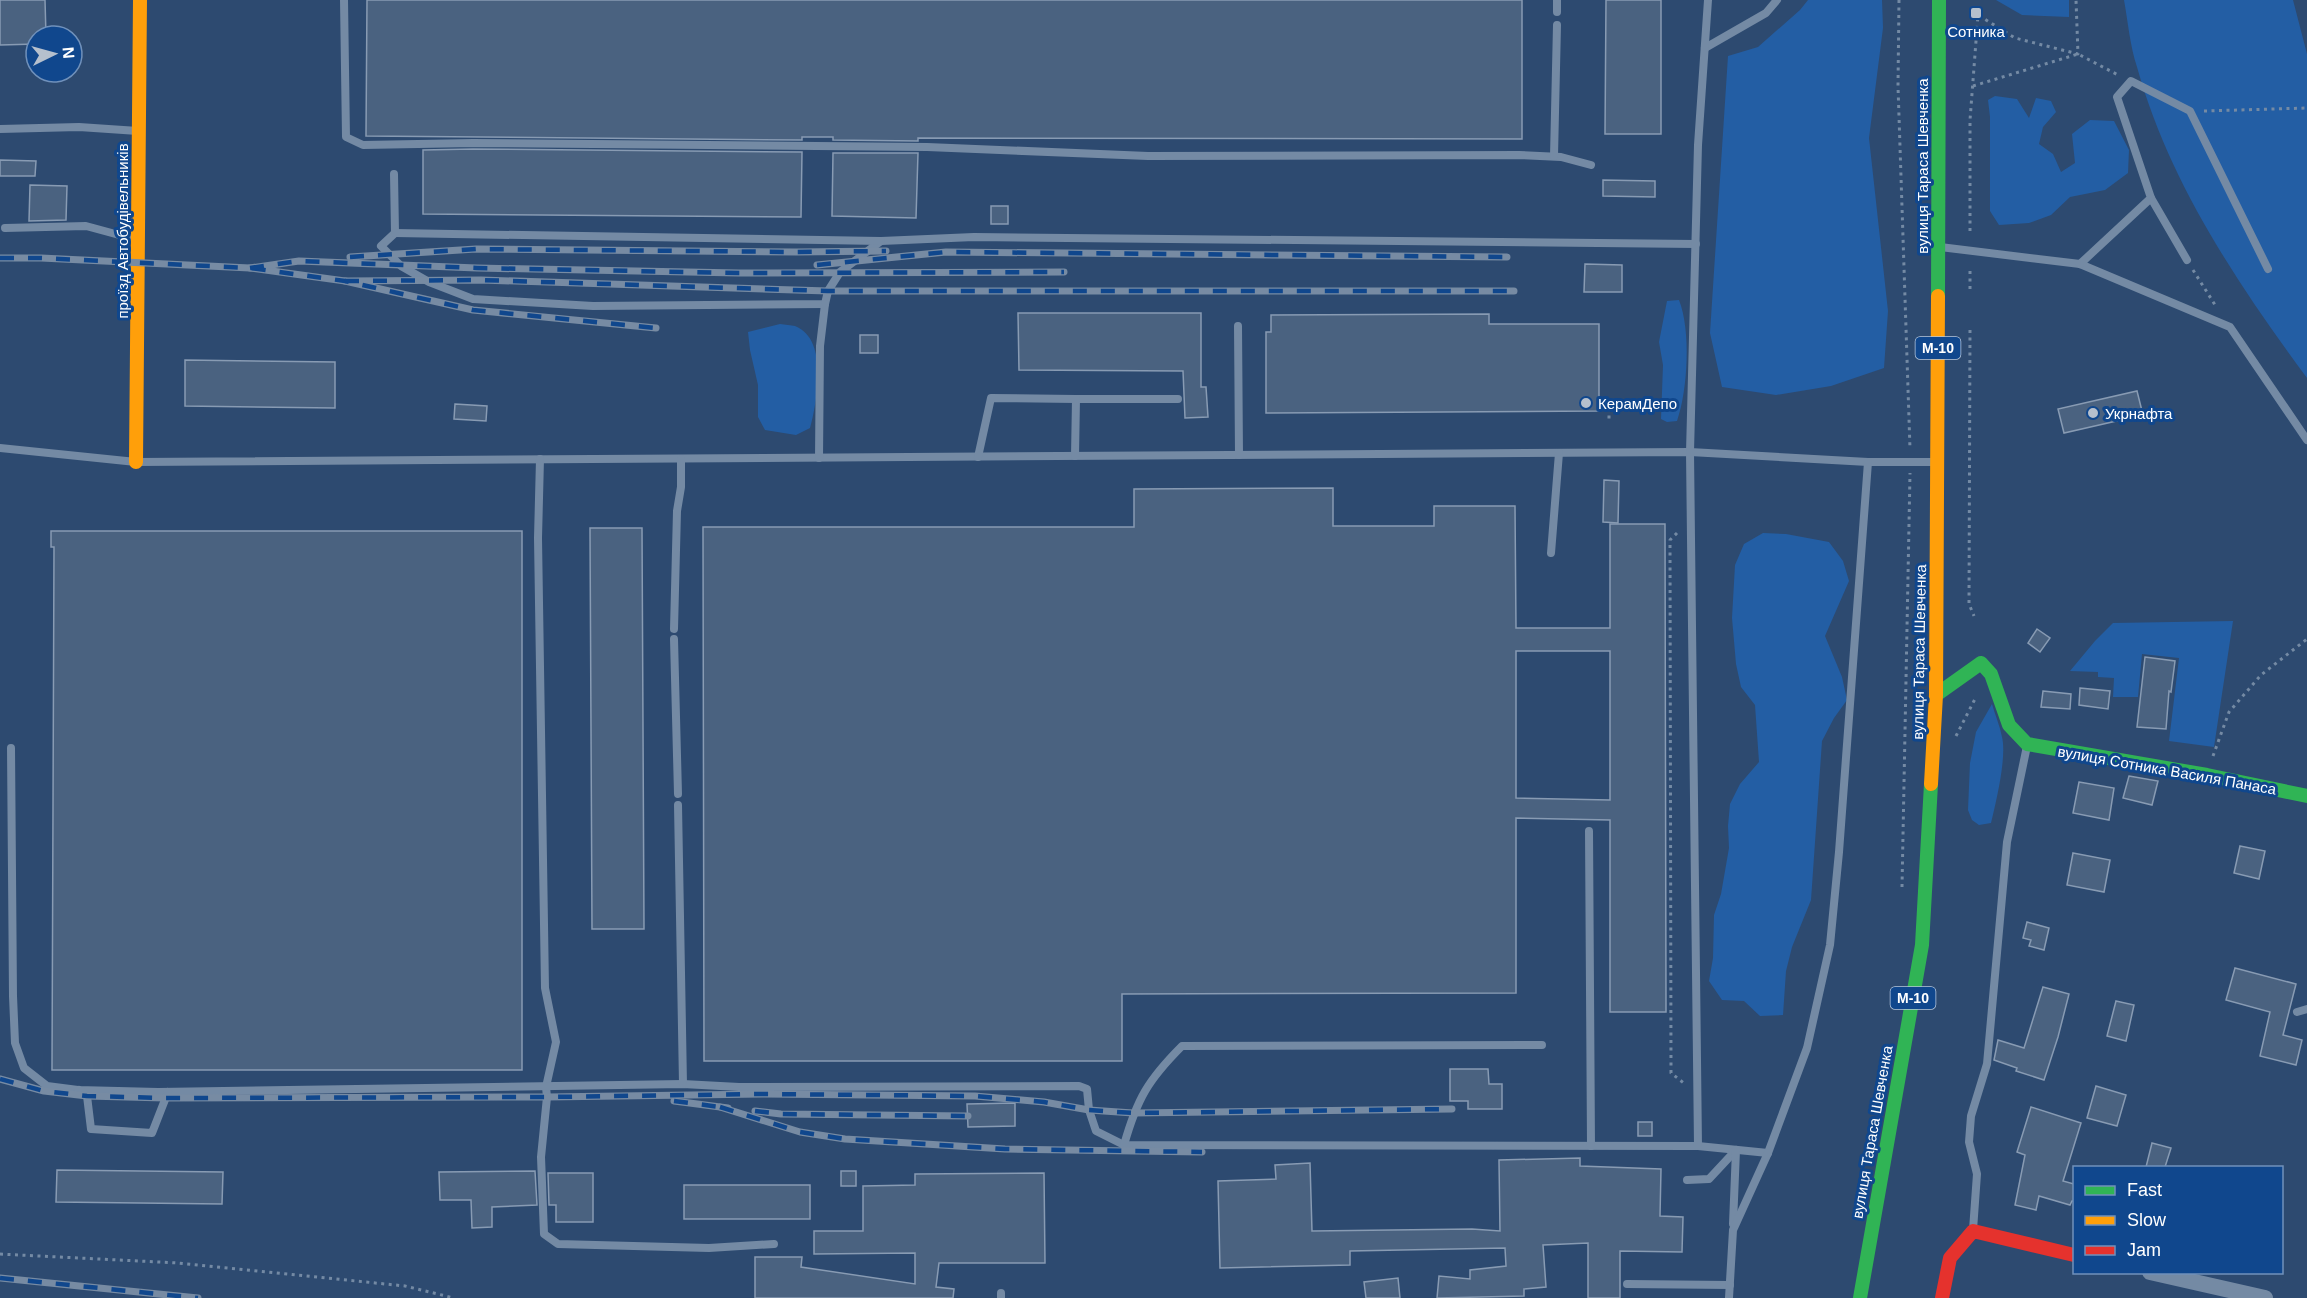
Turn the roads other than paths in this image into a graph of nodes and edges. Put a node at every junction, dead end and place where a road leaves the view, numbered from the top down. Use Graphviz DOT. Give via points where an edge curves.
graph roads {
  1 [pos="140,0"];
  2 [pos="344,0"];
  3 [pos="1557,0"];
  4 [pos="1708,0"];
  5 [pos="1777,0"];
  6 [pos="1939,0"];
  7 [pos="1557,12"];
  8 [pos="1557,26"];
  9 [pos="1705,48"];
  10 [pos="0,129"];
  11 [pos="139,130"];
  12 [pos="1554,156"];
  13 [pos="1591,165"];
  14 [pos="394,174"];
  15 [pos="2151,198"];
  16 [pos="5,228"];
  17 [pos="395,233"];
  18 [pos="138,240"];
  19 [pos="881,241"];
  20 [pos="1696,244"];
  21 [pos="1939,247"];
  22 [pos="2187,260"];
  23 [pos="2080,264"];
  24 [pos="2268,269"];
  25 [pos="825,304"];
  26 [pos="1238,326"];
  27 [pos="1076,399"];
  28 [pos="1178,399"];
  29 [pos="2307,440"];
  30 [pos="0,448"];
  31 [pos="1690,452"];
  32 [pos="1559,453"];
  33 [pos="1239,455"];
  34 [pos="1075,456"];
  35 [pos="978,457"];
  36 [pos="819,458"];
  37 [pos="540,459"];
  38 [pos="681,459"];
  39 [pos="136,462"];
  40 [pos="1868,462"];
  41 [pos="1938,462"];
  42 [pos="1551,553"];
  43 [pos="674,629"];
  44 [pos="674,639"];
  45 [pos="1936,695"];
  46 [pos="2027,744"];
  47 [pos="11,748"];
  48 [pos="678,794"];
  49 [pos="2307,796"];
  50 [pos="678,805"];
  51 [pos="1589,831"];
  52 [pos="2307,1009"];
  53 [pos="2298,1012"];
  54 [pos="1542,1045"];
  55 [pos="683,1084"];
  56 [pos="546,1087"];
  57 [pos="78,1090"];
  58 [pos="168,1092"];
  59 [pos="1124,1145"];
  60 [pos="1591,1146"];
  61 [pos="1698,1146"];
  62 [pos="1736,1150"];
  63 [pos="1768,1153"];
  64 [pos="1687,1179"];
  65 [pos="1733,1230"];
  66 [pos="1973,1231"];
  67 [pos="774,1244"];
  68 [pos="2073,1255"];
  69 [pos="2159,1274"];
  70 [pos="1628,1284"];
  71 [pos="1730,1285"];
  72 [pos="1729,1298"];
  73 [pos="1860,1298"];
  74 [pos="1942,1298"];
  75 [pos="2265,1298"];
  1 -- 11 [label="main road, проїзд Автобудівельників"];
  2 -- 12 [label="lane" via="346,137 363,145 927,147 1148,156"];
  3 -- 7 [label="lane"];
  4 -- 9 [label="lane"];
  5 -- 9 [label="lane" via="1766,14"];
  6 -- 21 [label="main road, вулиця Тараса Шевченка / М-10"];
  8 -- 12 [label="lane"];
  9 -- 20 [label="lane"];
  10 -- 11 [label="lane"];
  11 -- 18 [label="main road, проїзд Автобудівельників"];
  12 -- 13 [label="lane"];
  14 -- 17 [label="lane"];
  15 -- 22 [label="lane"];
  15 -- 23 [label="lane"];
  15 -- 24 [label="lane" via="2117,97 2130,81 2190,111"];
  16 -- 18 [label="lane" via="86,226"];
  17 -- 19 [label="lane"];
  17 -- 25 [label="lane" via="381,246 401,266 473,299 593,306"];
  18 -- 39 [label="main road, проїзд Автобудівельників"];
  19 -- 20 [label="lane" via="974,237"];
  19 -- 25 [label="lane" via="840,272"];
  20 -- 31 [label="lane"];
  21 -- 23 [label="lane"];
  21 -- 41 [label="main road, вулиця Тараса Шевченка / М-10"];
  23 -- 29 [label="lane" via="2229,327"];
  25 -- 36 [label="lane" via="820,346"];
  26 -- 33 [label="lane"];
  27 -- 28 [label="lane"];
  27 -- 34 [label="lane"];
  27 -- 35 [label="lane" via="991,398"];
  30 -- 39 [label="lane"];
  31 -- 32 [label="lane"];
  31 -- 40 [label="lane"];
  31 -- 61 [label="lane"];
  32 -- 33 [label="lane"];
  32 -- 42 [label="lane"];
  33 -- 34 [label="lane"];
  34 -- 35 [label="lane"];
  35 -- 36 [label="lane"];
  36 -- 38 [label="lane"];
  37 -- 38 [label="lane"];
  37 -- 39 [label="lane"];
  37 -- 56 [label="lane" via="546,988 556,1042"];
  38 -- 43 [label="lane"];
  40 -- 41 [label="lane"];
  40 -- 63 [label="lane" via="1830,945 1807,1048"];
  41 -- 45 [label="main road, вулиця Тараса Шевченка / М-10"];
  44 -- 48 [label="lane"];
  45 -- 46 [label="main road" via="1981,663 1991,674 2009,725"];
  45 -- 73 [label="main road, вулиця Тараса Шевченка / М-10" via="1922,945"];
  46 -- 49 [label="main road, вулиця Сотника Василя Панаса"];
  46 -- 66 [label="lane" via="2007,842 1987,1064 1971,1116 1969,1142 1977,1174"];
  47 -- 57 [label="lane" via="15,1043 24,1068 47,1086"];
  50 -- 55 [label="lane"];
  51 -- 60 [label="lane"];
  52 -- 53 [label="lane"];
  54 -- 59 [label="lane" via="1182,1046 1156,1071 1135,1109"];
  55 -- 56 [label="lane"];
  55 -- 59 [label="lane" via="1079,1086 1087,1089 1096,1131"];
  56 -- 58 [label="lane"];
  56 -- 67 [label="lane" via="541,1157 544,1234 558,1244 709,1248"];
  57 -- 58 [label="lane"];
  57 -- 58 [label="lane" via="87,1095 92,1129 152,1133"];
  59 -- 60 [label="lane"];
  60 -- 61 [label="lane"];
  61 -- 62 [label="lane"];
  62 -- 63 [label="lane"];
  62 -- 64 [label="lane" via="1709,1179"];
  62 -- 65 [label="lane"];
  63 -- 65 [label="lane"];
  65 -- 71 [label="lane"];
  66 -- 68 [label="main road"];
  66 -- 74 [label="main road" via="1950,1257"];
  69 -- 75 [label="street"];
  70 -- 71 [label="lane"];
  71 -- 72 [label="lane"];
}
